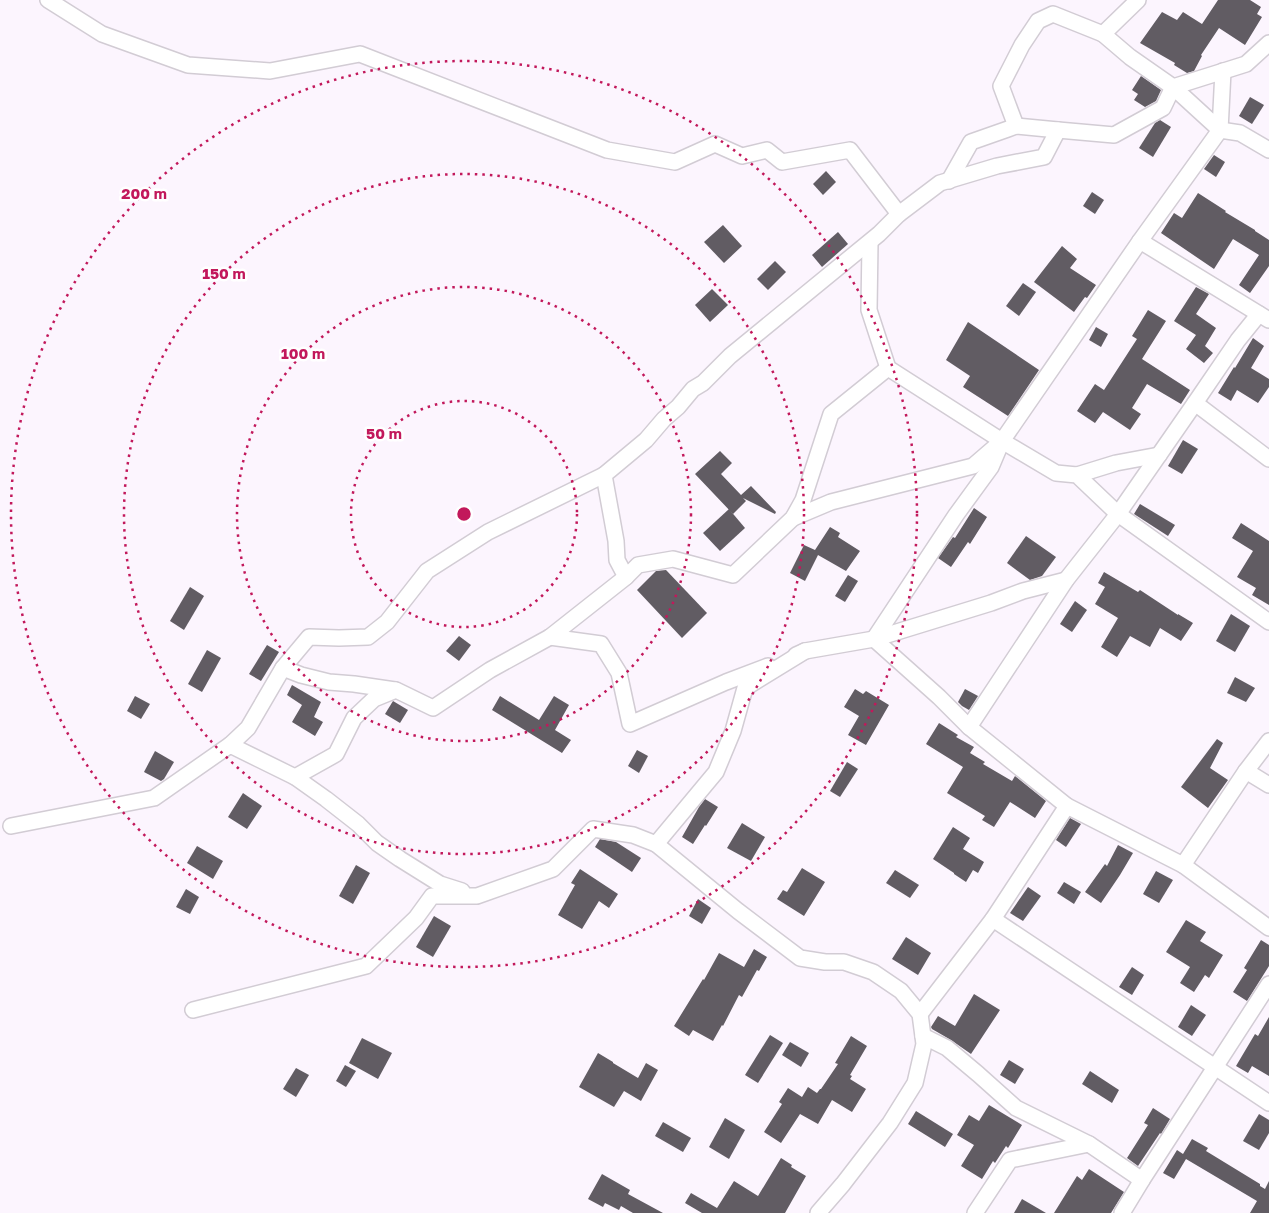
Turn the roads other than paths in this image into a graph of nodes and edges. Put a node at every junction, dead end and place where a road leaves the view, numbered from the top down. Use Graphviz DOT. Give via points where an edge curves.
graph roads {
  1 [pos="48,0"];
  2 [pos="1138,0"];
  3 [pos="1103,34"];
  4 [pos="1269,43"];
  5 [pos="1223,71"];
  6 [pos="1173,87"];
  7 [pos="1016,126"];
  8 [pos="1058,130"];
  9 [pos="1220,130"];
  10 [pos="1269,150"];
  11 [pos="949,180"];
  12 [pos="899,214"];
  13 [pos="1140,240"];
  14 [pos="870,242"];
  15 [pos="1264,317"];
  16 [pos="888,368"];
  17 [pos="1195,403"];
  18 [pos="1002,441"];
  19 [pos="1159,455"];
  20 [pos="1269,459"];
  21 [pos="1077,475"];
  22 [pos="604,476"];
  23 [pos="1118,514"];
  24 [pos="794,518"];
  25 [pos="626,577"];
  26 [pos="1066,580"];
  27 [pos="1269,622"];
  28 [pos="550,637"];
  29 [pos="874,639"];
  30 [pos="805,651"];
  31 [pos="283,668"];
  32 [pos="396,690"];
  33 [pos="969,727"];
  34 [pos="1269,741"];
  35 [pos="230,745"];
  36 [pos="1246,771"];
  37 [pos="295,777"];
  38 [pos="1269,785"];
  39 [pos="1067,806"];
  40 [pos="11,826"];
  41 [pos="656,844"];
  42 [pos="1183,866"];
  43 [pos="477,896"];
  44 [pos="993,919"];
  45 [pos="1269,928"];
  46 [pos="1269,984"];
  47 [pos="193,1010"];
  48 [pos="920,1014"];
  49 [pos="923,1036"];
  50 [pos="1216,1068"];
  51 [pos="1269,1103"];
  52 [pos="1089,1144"];
  53 [pos="1142,1180"];
  54 [pos="818,1213"];
  55 [pos="975,1213"];
  56 [pos="1122,1213"];
  1 -- 12 [label="street" via="102,34 188,65 270,71 360,54 607,150 675,162 716,144 742,156 767,150 782,162 850,150"];
  2 -- 3 [label="street"];
  3 -- 6 [label="street"];
  3 -- 7 [label="street" via="1053,14 1038,21 1001,86"];
  4 -- 5 [label="street" via="1246,64"];
  5 -- 6 [label="street"];
  5 -- 9 [label="street"];
  6 -- 8 [label="street" via="1163,108 1114,135"];
  6 -- 9 [label="street"];
  7 -- 8 [label="street"];
  7 -- 11 [label="street" via="971,142"];
  8 -- 11 [label="street" via="1044,157"];
  9 -- 10 [label="street" via="1240,133"];
  9 -- 13 [label="street"];
  11 -- 12 [label="street" via="940,183"];
  12 -- 14 [label="street"];
  13 -- 15 [label="street"];
  13 -- 18 [label="street"];
  14 -- 16 [label="street" via="869,310"];
  14 -- 22 [label="street" via="730,356 693,389 646,440"];
  15 -- 17 [label="street" via="1238,340"];
  16 -- 18 [label="street"];
  16 -- 24 [label="street" via="831,414"];
  17 -- 19 [label="street"];
  17 -- 20 [label="street"];
  18 -- 21 [label="street" via="1056,473"];
  18 -- 24 [label="street" via="973,466 831,502"];
  18 -- 29 [label="street" via="991,467"];
  19 -- 21 [label="street"];
  19 -- 23 [label="street"];
  21 -- 23 [label="street"];
  22 -- 25 [label="street" via="617,560"];
  22 -- 31 [label="street" via="488,532 426,571 388,622 368,637 309,636"];
  23 -- 26 [label="street"];
  23 -- 27 [label="street"];
  24 -- 25 [label="street" via="733,575 673,559 638,565"];
  25 -- 28 [label="street"];
  26 -- 29 [label="street"];
  26 -- 33 [label="street"];
  28 -- 30 [label="street" via="601,644 618,673 630,724"];
  28 -- 32 [label="street" via="490,670 433,708"];
  29 -- 30 [label="street"];
  29 -- 33 [label="street"];
  30 -- 41 [label="street" via="745,688 733,731 716,772"];
  31 -- 32 [label="street" via="328,682"];
  31 -- 35 [label="street" via="248,728"];
  32 -- 37 [label="street" via="374,699 354,718 336,754"];
  33 -- 39 [label="street"];
  34 -- 36 [label="street"];
  35 -- 37 [label="street"];
  35 -- 40 [label="street" via="154,798"];
  36 -- 38 [label="street"];
  36 -- 42 [label="street"];
  37 -- 43 [label="street" via="400,859 440,884"];
  39 -- 42 [label="street"];
  39 -- 44 [label="street"];
  41 -- 43 [label="street" via="633,835 593,829 553,869"];
  41 -- 48 [label="street" via="800,958 844,962 873,972 901,991"];
  42 -- 45 [label="street"];
  43 -- 47 [label="street" via="432,896 416,918 366,966"];
  44 -- 48 [label="street"];
  44 -- 50 [label="street"];
  46 -- 50 [label="street"];
  48 -- 49 [label="street"];
  49 -- 52 [label="street" via="946,1048 1016,1108"];
  49 -- 54 [label="street" via="915,1083 890,1124"];
  50 -- 51 [label="street"];
  50 -- 53 [label="street"];
  52 -- 53 [label="street"];
  52 -- 55 [label="street" via="1010,1160"];
  53 -- 56 [label="street"];
}
